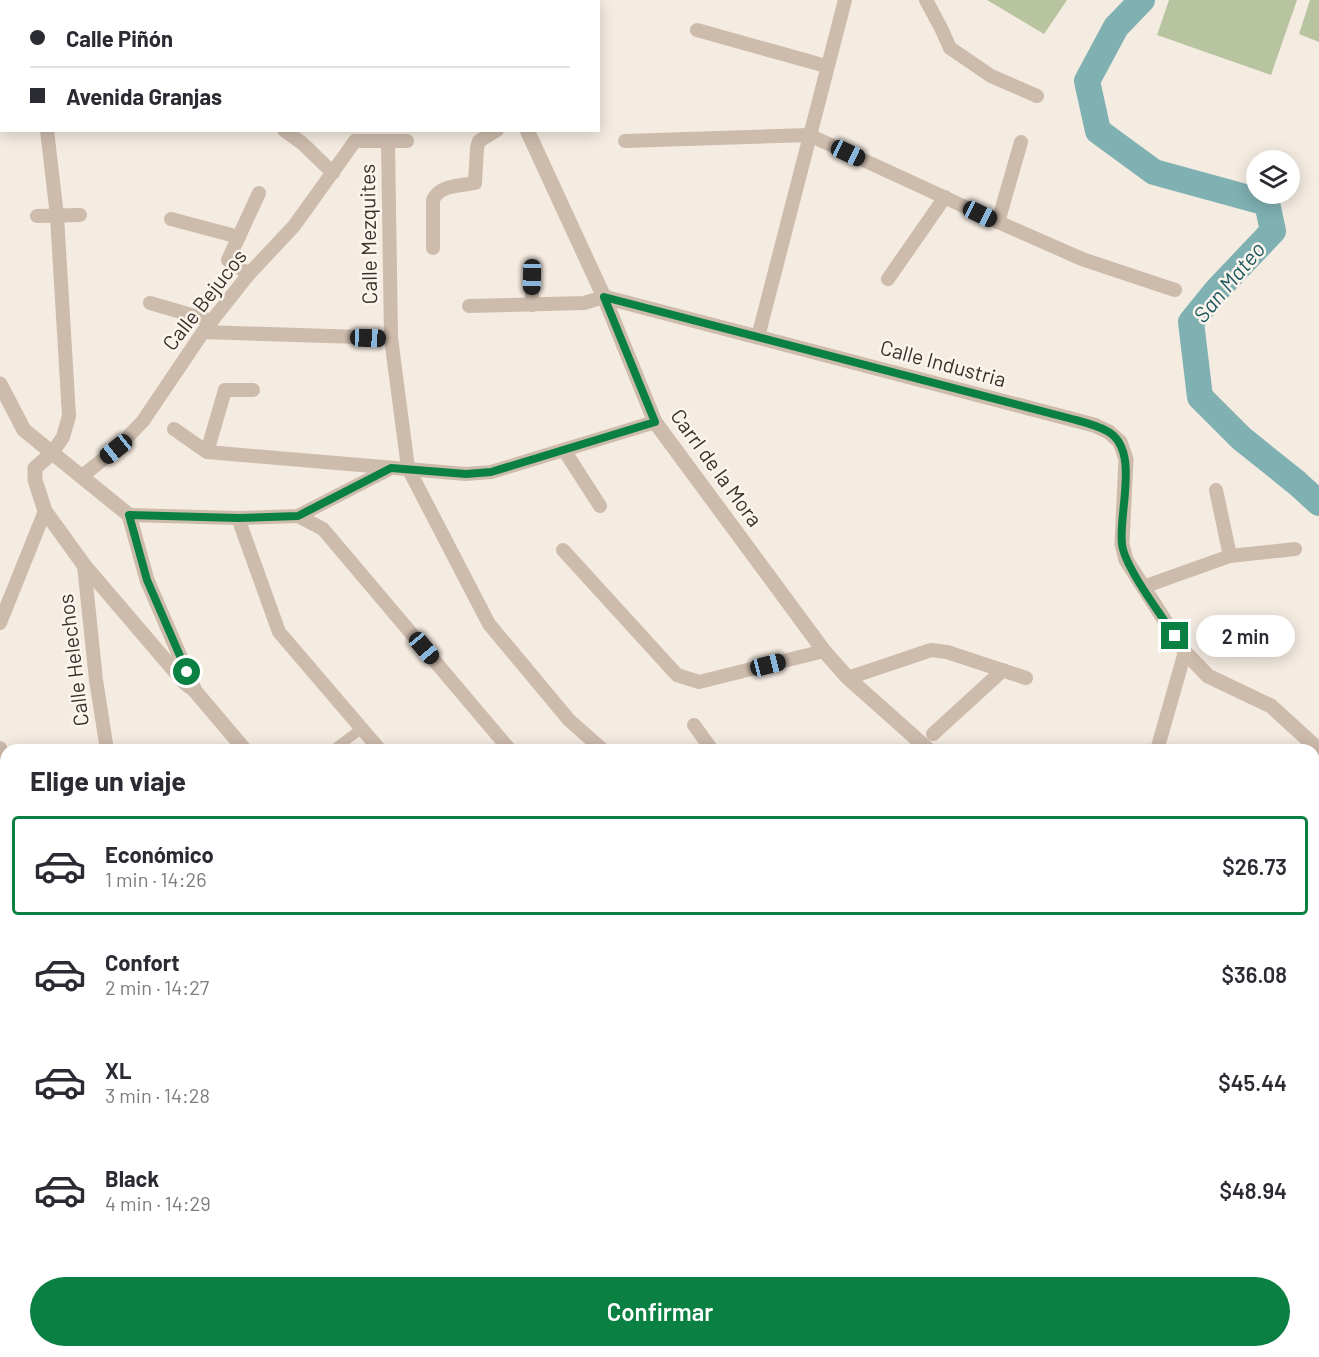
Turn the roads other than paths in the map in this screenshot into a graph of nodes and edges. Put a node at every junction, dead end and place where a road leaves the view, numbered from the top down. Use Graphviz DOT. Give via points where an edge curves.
graph roads {
  1 [pos="829,0"];
  2 [pos="926,0"];
  3 [pos="843,5"];
  4 [pos="697,30"];
  5 [pos="826,66"];
  6 [pos="1037,96"];
  7 [pos="47,132"];
  8 [pos="287,132"];
  9 [pos="494,132"];
  10 [pos="528,132"];
  11 [pos="352,134"];
  12 [pos="809,135"];
  13 [pos="407,141"];
  14 [pos="625,141"];
  15 [pos="388,142"];
  16 [pos="1021,142"];
  17 [pos="333,173"];
  18 [pos="259,193"];
  19 [pos="945,197"];
  20 [pos="80,215"];
  21 [pos="37,216"];
  22 [pos="57,216"];
  23 [pos="171,219"];
  24 [pos="998,222"];
  25 [pos="239,237"];
  26 [pos="433,248"];
  27 [pos="249,274"];
  28 [pos="532,277"];
  29 [pos="888,279"];
  30 [pos="1174,290"];
  31 [pos="604,297"];
  32 [pos="150,303"];
  33 [pos="532,305"];
  34 [pos="469,306"];
  35 [pos="207,327"];
  36 [pos="758,337"];
  37 [pos="392,338"];
  38 [pos="0,384"];
  39 [pos="253,390"];
  40 [pos="655,422"];
  41 [pos="174,429"];
  42 [pos="564,450"];
  43 [pos="207,452"];
  44 [pos="52,453"];
  45 [pos="391,468"];
  46 [pos="408,468"];
  47 [pos="81,477"];
  48 [pos="1216,490"];
  49 [pos="600,506"];
  50 [pos="45,511"];
  51 [pos="129,515"];
  52 [pos="298,516"];
  53 [pos="238,518"];
  54 [pos="1295,549"];
  55 [pos="563,550"];
  56 [pos="1230,556"];
  57 [pos="84,565"];
  58 [pos="1143,587"];
  59 [pos="0,622"];
  60 [pos="824,651"];
  61 [pos="1185,652"];
  62 [pos="1003,670"];
  63 [pos="848,678"];
  64 [pos="1026,678"];
  65 [pos="195,691"];
  66 [pos="694,724"];
  67 [pos="361,729"];
  68 [pos="933,734"];
  69 [pos="106,744"];
  70 [pos="240,744"];
  71 [pos="341,744"];
  72 [pos="375,744"];
  73 [pos="505,744"];
  74 [pos="596,744"];
  75 [pos="708,744"];
  76 [pos="921,744"];
  77 [pos="1159,744"];
  78 [pos="1312,744"];
  1 -- 3 [label="street"];
  2 -- 6 [label="street" via="950,48 991,76"];
  3 -- 5 [label="street"];
  4 -- 5 [label="street"];
  5 -- 12 [label="street"];
  7 -- 22 [label="street"];
  8 -- 17 [label="street"];
  9 -- 26 [label="street" via="479,141 475,183 436,192"];
  10 -- 31 [label="street, Carrl de la Mora"];
  11 -- 15 [label="street"];
  11 -- 17 [label="street, Calle Bejucos"];
  12 -- 14 [label="street"];
  12 -- 19 [label="street"];
  12 -- 36 [label="street"];
  13 -- 15 [label="street"];
  15 -- 37 [label="street, Calle Mezquites"];
  16 -- 24 [label="street"];
  17 -- 27 [label="street, Calle Bejucos" via="294,226"];
  18 -- 25 [label="street"];
  19 -- 24 [label="street"];
  19 -- 29 [label="street"];
  20 -- 22 [label="street"];
  21 -- 22 [label="street"];
  22 -- 44 [label="street" via="69,416 63,437"];
  23 -- 25 [label="street"];
  24 -- 30 [label="street" via="1082,259"];
  25 -- 27 [label="street" via="228,260"];
  27 -- 35 [label="street, Calle Bejucos"];
  28 -- 33 [label="street"];
  31 -- 33 [label="street" via="584,303"];
  31 -- 36 [label="street, Calle Industria"];
  31 -- 40 [label="street, Carrl de la Mora"];
  32 -- 35 [label="street"];
  33 -- 34 [label="street"];
  35 -- 37 [label="street"];
  35 -- 47 [label="street, Calle Bejucos" via="143,421"];
  36 -- 58 [label="street, Calle Industria" via="1109,432 1120,442 1126,459 1122,544 1126,560"];
  37 -- 46 [label="street, Calle Mezquites"];
  38 -- 44 [label="street" via="24,430"];
  39 -- 43 [label="street" via="225,390"];
  40 -- 42 [label="street"];
  40 -- 60 [label="street, Carrl de la Mora"];
  41 -- 43 [label="street"];
  42 -- 46 [label="street" via="491,472 466,474"];
  42 -- 49 [label="street"];
  43 -- 45 [label="street"];
  44 -- 47 [label="street"];
  44 -- 50 [label="street" via="36,468 35,480"];
  45 -- 46 [label="street"];
  45 -- 52 [label="street"];
  46 -- 74 [label="street, Calle Mezquites" via="489,624 568,720"];
  47 -- 51 [label="street"];
  48 -- 56 [label="street"];
  50 -- 57 [label="street"];
  50 -- 59 [label="street"];
  51 -- 53 [label="street"];
  51 -- 65 [label="street" via="147,580"];
  52 -- 53 [label="street"];
  52 -- 73 [label="street" via="323,529"];
  53 -- 67 [label="street" via="279,632"];
  54 -- 56 [label="street"];
  55 -- 60 [label="street" via="677,675 699,682"];
  56 -- 58 [label="street"];
  57 -- 65 [label="street"];
  57 -- 69 [label="street, Calle Helechos"];
  58 -- 61 [label="street, Calle Industria"];
  60 -- 63 [label="street, Carrl de la Mora"];
  61 -- 77 [label="street"];
  61 -- 78 [label="street, Calle Industria" via="1208,676 1271,706"];
  62 -- 63 [label="street" via="931,650"];
  62 -- 64 [label="street"];
  62 -- 68 [label="street"];
  63 -- 76 [label="street, Carrl de la Mora"];
  65 -- 70 [label="street"];
  66 -- 75 [label="street"];
  67 -- 71 [label="street"];
  67 -- 72 [label="street"];
}
